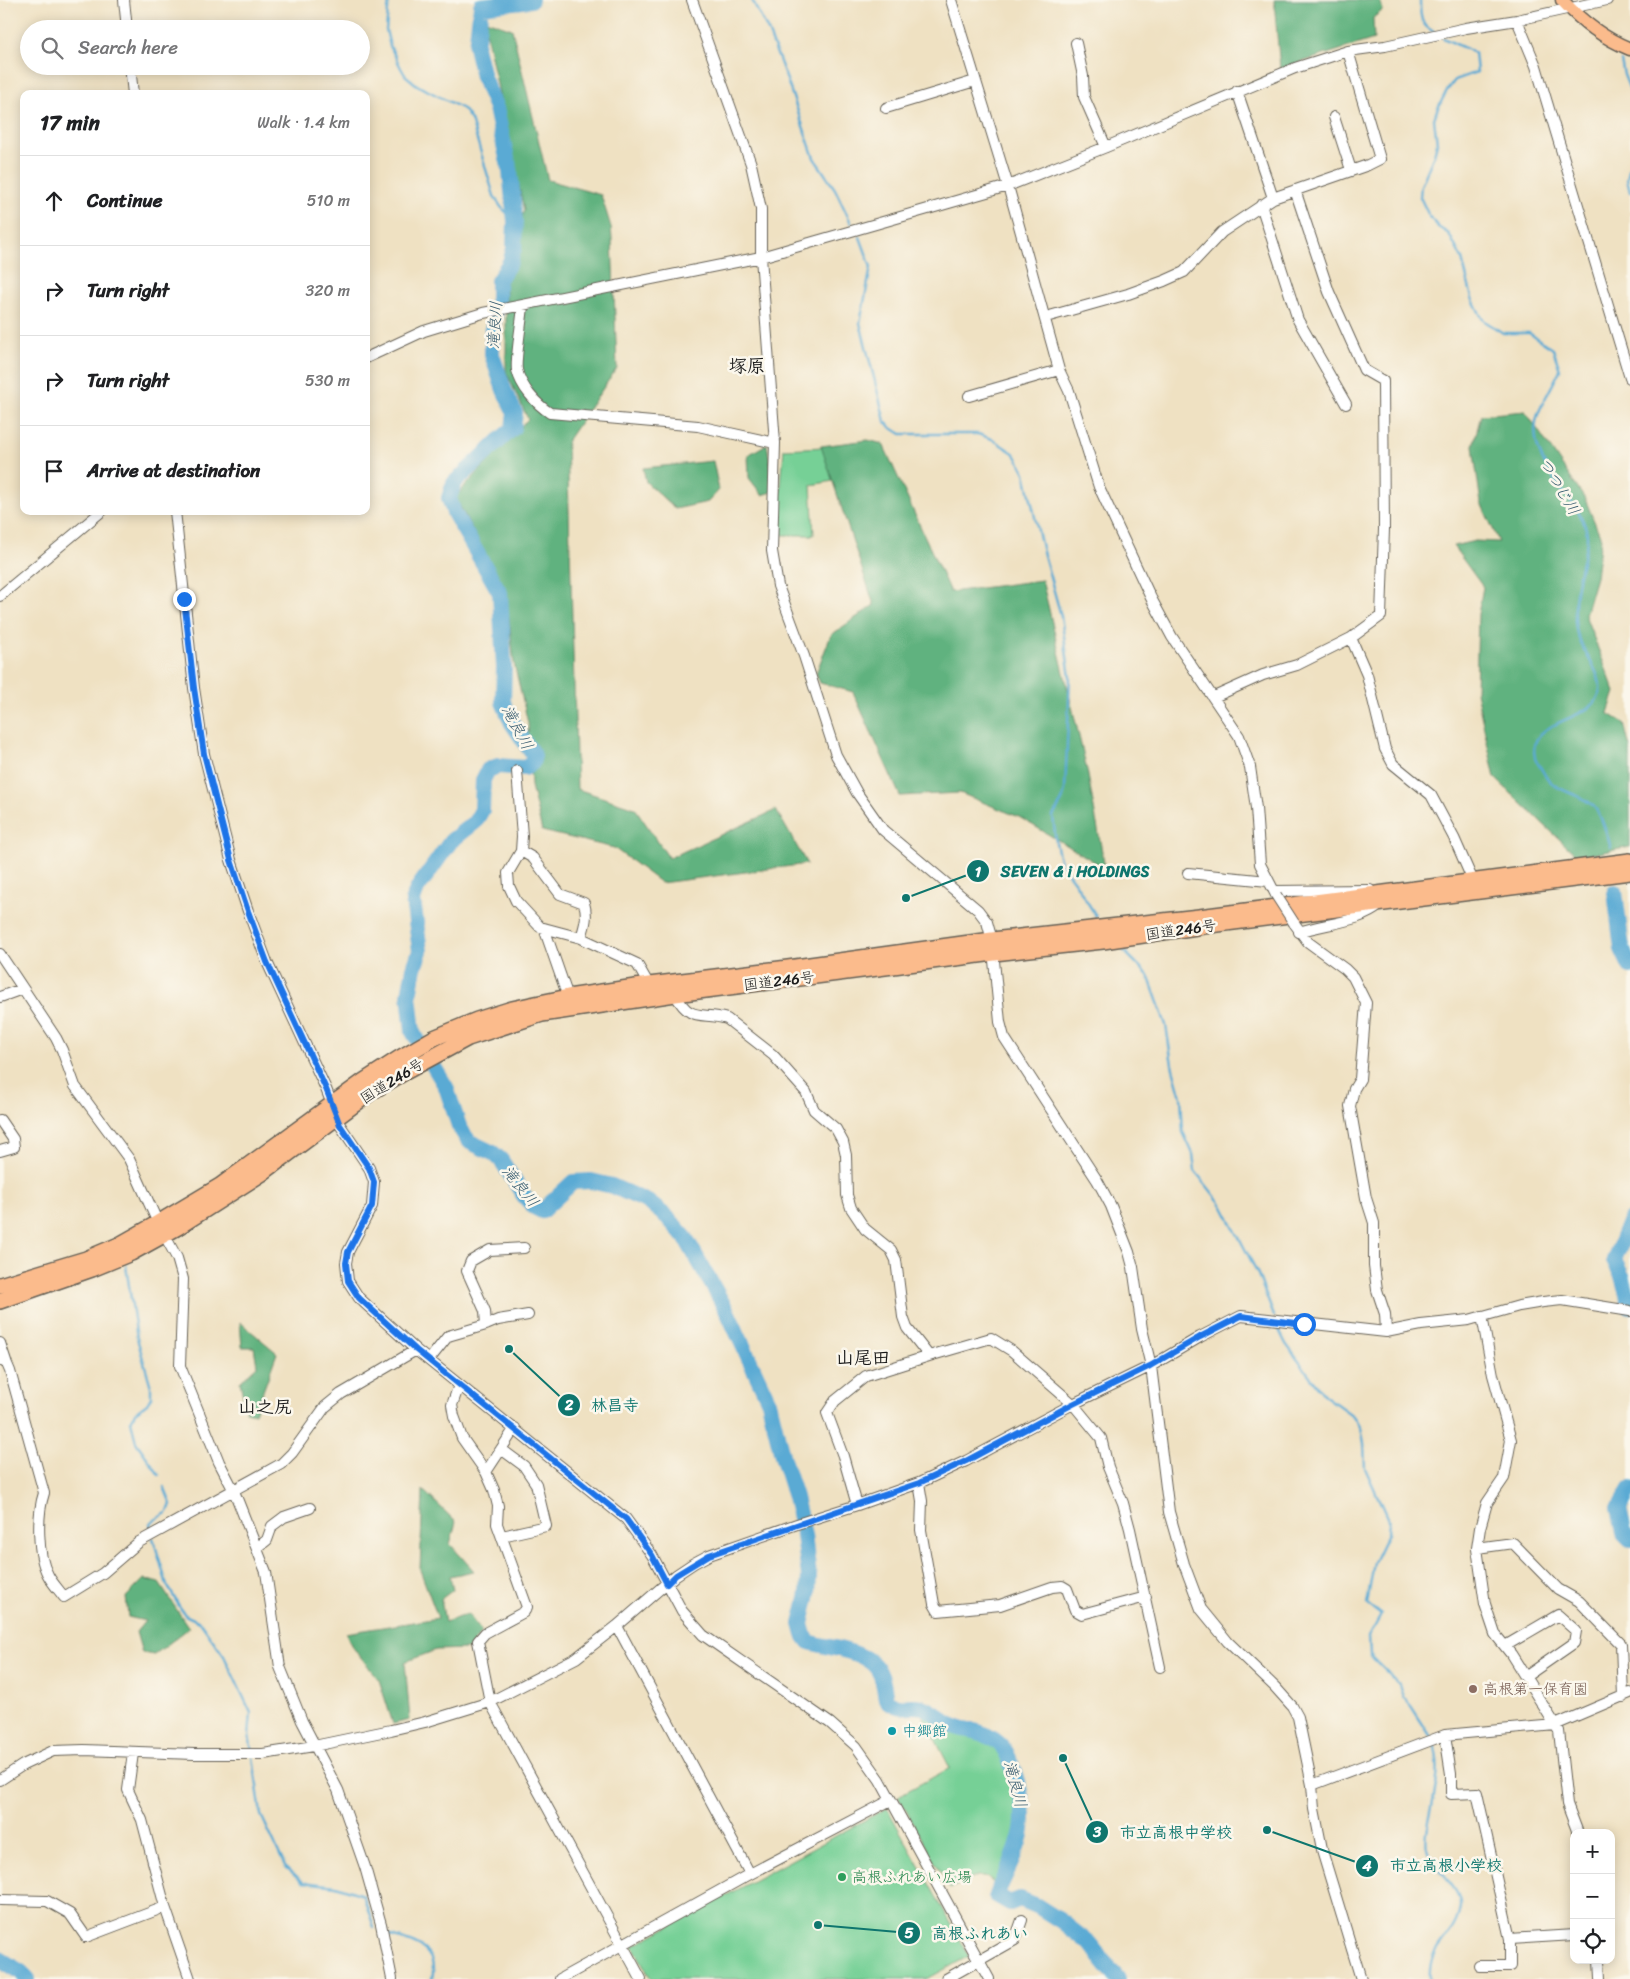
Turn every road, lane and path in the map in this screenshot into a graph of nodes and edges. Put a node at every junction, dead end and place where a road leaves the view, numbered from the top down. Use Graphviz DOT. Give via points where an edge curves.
graph roads {
  1 [pos="124,0"];
  2 [pos="692,0"];
  3 [pos="951,0"];
  4 [pos="1607,0"];
  5 [pos="1566,4"];
  6 [pos="126,20"];
  7 [pos="1517,20"];
  8 [pos="1076,43"];
  9 [pos="1630,50"];
  10 [pos="1348,51"];
  11 [pos="131,75"];
  12 [pos="975,80"];
  13 [pos="133,90"];
  14 [pos="1237,91"];
  15 [pos="886,108"];
  16 [pos="1334,117"];
  17 [pos="1106,147"];
  18 [pos="1351,170"];
  19 [pos="1008,186"];
  20 [pos="1295,190"];
  21 [pos="1273,198"];
  22 [pos="1261,205"];
  23 [pos="761,257"];
  24 [pos="523,306"];
  25 [pos="1046,317"];
  26 [pos="370,356"];
  27 [pos="1059,370"];
  28 [pos="1630,378"];
  29 [pos="969,396"];
  30 [pos="1346,404"];
  31 [pos="775,444"];
  32 [pos="97,515"];
  33 [pos="175,515"];
  34 [pos="0,596"];
  35 [pos="1351,638"];
  36 [pos="1214,696"];
  37 [pos="517,771"];
  38 [pos="521,851"];
  39 [pos="1630,861"];
  40 [pos="1630,872"];
  41 [pos="1188,873"];
  42 [pos="1473,881"];
  43 [pos="1273,889"];
  44 [pos="1387,897"];
  45 [pos="1296,927"];
  46 [pos="544,928"];
  47 [pos="580,938"];
  48 [pos="993,946"];
  49 [pos="0,954"];
  50 [pos="649,985"];
  51 [pos="22,988"];
  52 [pos="675,994"];
  53 [pos="0,997"];
  54 [pos="568,998"];
  55 [pos="437,1045"];
  56 [pos="334,1111"];
  57 [pos="0,1120"];
  58 [pos="0,1151"];
  59 [pos="161,1229"];
  60 [pos="524,1248"];
  61 [pos="0,1285"];
  62 [pos="0,1301"];
  63 [pos="1628,1311"];
  64 [pos="528,1315"];
  65 [pos="1482,1316"];
  66 [pos="486,1324"];
  67 [pos="1386,1332"];
  68 [pos="0,1343"];
  69 [pos="416,1350"];
  70 [pos="929,1356"];
  71 [pos="429,1360"];
  72 [pos="3,1361"];
  73 [pos="1150,1366"];
  74 [pos="459,1385"];
  75 [pos="1073,1404"];
  76 [pos="515,1428"];
  77 [pos="501,1449"];
  78 [pos="486,1472"];
  79 [pos="919,1483"];
  80 [pos="234,1491"];
  81 [pos="857,1505"];
  82 [pos="310,1508"];
  83 [pos="502,1536"];
  84 [pos="257,1548"];
  85 [pos="1477,1548"];
  86 [pos="667,1584"];
  87 [pos="1146,1598"];
  88 [pos="617,1626"];
  89 [pos="1504,1646"];
  90 [pos="1160,1667"];
  91 [pos="1525,1677"];
  92 [pos="1626,1695"];
  93 [pos="490,1702"];
  94 [pos="1555,1725"];
  95 [pos="1442,1736"];
  96 [pos="314,1746"];
  97 [pos="133,1753"];
  98 [pos="2,1776"];
  99 [pos="1312,1785"];
  100 [pos="891,1800"];
  101 [pos="1576,1829"];
  102 [pos="750,1874"];
  103 [pos="0,1900"];
  104 [pos="164,1907"];
  105 [pos="1022,1920"];
  106 [pos="1570,1935"];
  107 [pos="1510,1939"];
  108 [pos="622,1945"];
  109 [pos="980,1961"];
  110 [pos="1599,1964"];
  111 [pos="1479,1966"];
  112 [pos="190,1979"];
  113 [pos="392,1979"];
  114 [pos="560,1979"];
  115 [pos="641,1979"];
  116 [pos="946,1979"];
  117 [pos="989,1979"];
  118 [pos="1361,1979"];
  119 [pos="1600,1979"];
  1 -- 6 [label="street"];
  2 -- 23 [label="street" via="751,164 761,209"];
  3 -- 12 [label="street"];
  4 -- 5 [label="street"];
  5 -- 7 [label="street"];
  5 -- 9 [label="main road" via="1602,35"];
  7 -- 10 [label="street"];
  7 -- 28 [label="street" via="1536,66"];
  8 -- 17 [label="street" via="1084,97"];
  10 -- 14 [label="street"];
  10 -- 18 [label="street" via="1380,159"];
  11 -- 13 [label="street"];
  12 -- 15 [label="street"];
  12 -- 19 [label="street"];
  14 -- 17 [label="street"];
  14 -- 21 [label="street"];
  16 -- 18 [label="street"];
  17 -- 19 [label="street"];
  18 -- 20 [label="street"];
  19 -- 23 [label="street"];
  19 -- 25 [label="street"];
  20 -- 21 [label="street"];
  20 -- 35 [label="street" via="1329,292 1364,370 1383,381 1381,616"];
  21 -- 22 [label="street"];
  22 -- 25 [label="street" via="1222,232 1184,272 1128,294"];
  22 -- 30 [label="street" via="1298,320"];
  23 -- 24 [label="street"];
  23 -- 31 [label="street"];
  24 -- 26 [label="street" via="484,313 424,331"];
  24 -- 31 [label="street" via="517,369 539,406 550,413 698,426"];
  25 -- 27 [label="street"];
  27 -- 29 [label="street"];
  27 -- 36 [label="street" via="1069,391 1099,487 1151,598 1172,637"];
  31 -- 48 [label="street" via="772,551 778,586 836,755 883,830 978,910 987,922"];
  32 -- 34 [label="street"];
  33 -- 56 [label="street" via="194,688 204,754 217,808 231,860 267,962"];
  35 -- 36 [label="street" via="1298,665 1263,675"];
  35 -- 42 [label="street" via="1367,675 1384,749 1393,764 1431,795"];
  36 -- 43 [label="street" via="1239,736 1250,767 1260,864"];
  37 -- 38 [label="street"];
  38 -- 46 [label="street" via="508,874 509,886 516,900"];
  38 -- 47 [label="street" via="533,858 560,894 584,902 587,913"];
  39 -- 42 [label="highway, 国道246号"];
  40 -- 44 [label="highway, 国道246号" via="1433,898"];
  41 -- 43 [label="street"];
  42 -- 44 [label="highway, 国道246号"];
  43 -- 44 [label="street" via="1356,888"];
  43 -- 45 [label="street, bridge"];
  44 -- 45 [label="street" via="1373,912"];
  44 -- 48 [label="highway, 国道246号" via="1103,942"];
  45 -- 67 [label="street" via="1308,942 1346,969 1366,1004 1360,1080 1354,1088 1350,1106 1366,1198 1374,1223 1374,1266"];
  46 -- 47 [label="street"];
  46 -- 54 [label="street"];
  47 -- 50 [label="street" via="637,964"];
  48 -- 50 [label="highway, 国道246号"];
  48 -- 52 [label="highway, 国道246号"];
  48 -- 73 [label="street" via="1004,1037 1111,1206 1133,1267"];
  49 -- 51 [label="street"];
  50 -- 54 [label="highway, 国道246号"];
  51 -- 53 [label="street"];
  51 -- 59 [label="street" via="62,1050 75,1086 128,1159"];
  52 -- 55 [label="highway, 国道246号" via="542,1014"];
  52 -- 70 [label="street" via="690,1013 727,1019 773,1055 806,1092 814,1110 836,1129 846,1155 847,1195 851,1208 865,1229 891,1250 896,1260 907,1328"];
  54 -- 55 [label="highway, 国道246号" via="477,1020"];
  55 -- 56 [label="highway, 国道246号" via="401,1065"];
  56 -- 59 [label="highway, 国道246号"];
  56 -- 69 [label="street" via="369,1168 374,1182 372,1206 348,1252 348,1281 359,1298"];
  57 -- 58 [label="street" via="13,1139 14,1147"];
  59 -- 61 [label="highway, 国道246号" via="86,1259"];
  59 -- 62 [label="highway, 国道246号" via="131,1253"];
  59 -- 80 [label="street" via="177,1258 183,1279 180,1366 218,1462"];
  60 -- 66 [label="street" via="490,1250 471,1261 467,1271 485,1311"];
  63 -- 65 [label="street" via="1562,1300 1519,1306"];
  64 -- 66 [label="street"];
  65 -- 67 [label="street"];
  65 -- 85 [label="street" via="1488,1356 1511,1440 1504,1478 1487,1503"];
  66 -- 71 [label="street" via="448,1336"];
  67 -- 73 [label="street" via="1241,1316"];
  68 -- 72 [label="street"];
  69 -- 71 [label="street"];
  69 -- 80 [label="street" via="341,1394 325,1407 281,1464"];
  70 -- 75 [label="street" via="991,1338 1012,1351"];
  70 -- 81 [label="street" via="866,1376 835,1401 827,1413"];
  71 -- 74 [label="street"];
  72 -- 80 [label="street" via="44,1493 40,1549 47,1574 64,1597 103,1573 139,1542"];
  73 -- 75 [label="street"];
  73 -- 99 [label="street" via="1169,1512 1191,1586 1201,1609 1228,1642 1292,1706 1298,1717"];
  74 -- 76 [label="street"];
  74 -- 78 [label="street" via="452,1405 454,1416 462,1438"];
  75 -- 79 [label="street"];
  75 -- 87 [label="street" via="1101,1438 1108,1467 1123,1502"];
  76 -- 77 [label="street"];
  76 -- 86 [label="street" via="626,1519 652,1555"];
  77 -- 78 [label="street"];
  77 -- 83 [label="street" via="524,1466 536,1484 546,1526"];
  78 -- 83 [label="street" via="494,1490 498,1506 497,1524"];
  79 -- 81 [label="street"];
  79 -- 87 [label="street" via="922,1530 934,1604 938,1611 1000,1605 1062,1586 1067,1589 1075,1610 1082,1614"];
  80 -- 84 [label="street"];
  81 -- 86 [label="street" via="709,1555"];
  82 -- 84 [label="street" via="284,1517 272,1526 267,1540"];
  83 -- 93 [label="street" via="527,1606 524,1612 485,1633 478,1641"];
  84 -- 96 [label="street" via="270,1589 280,1667"];
  85 -- 89 [label="street" via="1485,1604"];
  85 -- 92 [label="street" via="1513,1543 1558,1589 1579,1601 1621,1644"];
  86 -- 88 [label="street"];
  86 -- 100 [label="street" via="682,1611 703,1635 830,1723 856,1746"];
  87 -- 90 [label="street"];
  88 -- 93 [label="street" via="576,1658"];
  88 -- 102 [label="street"];
  89 -- 91 [label="street"];
  89 -- 91 [label="street" via="1558,1615 1576,1631 1574,1643"];
  91 -- 94 [label="street"];
  92 -- 94 [label="street"];
  93 -- 96 [label="street" via="425,1722"];
  93 -- 108 [label="street"];
  94 -- 95 [label="street"];
  94 -- 101 [label="street" via="1559,1730 1567,1804"];
  95 -- 99 [label="street"];
  95 -- 107 [label="street" via="1451,1774 1451,1794 1477,1793"];
  96 -- 97 [label="street" via="242,1755"];
  96 -- 113 [label="street" via="338,1790 365,1867"];
  97 -- 98 [label="street" via="53,1751"];
  97 -- 104 [label="street" via="128,1790 142,1820"];
  99 -- 118 [label="street" via="1323,1854"];
  100 -- 102 [label="street"];
  100 -- 109 [label="street"];
  102 -- 108 [label="street"];
  103 -- 104 [label="street" via="47,1901 70,1914 86,1937"];
  104 -- 112 [label="street"];
  105 -- 109 [label="street" via="1015,1940"];
  106 -- 107 [label="street"];
  107 -- 111 [label="street" via="1510,1966"];
  108 -- 114 [label="street"];
  108 -- 115 [label="street"];
  109 -- 116 [label="street"];
  109 -- 117 [label="street"];
  110 -- 119 [label="street"];
}
